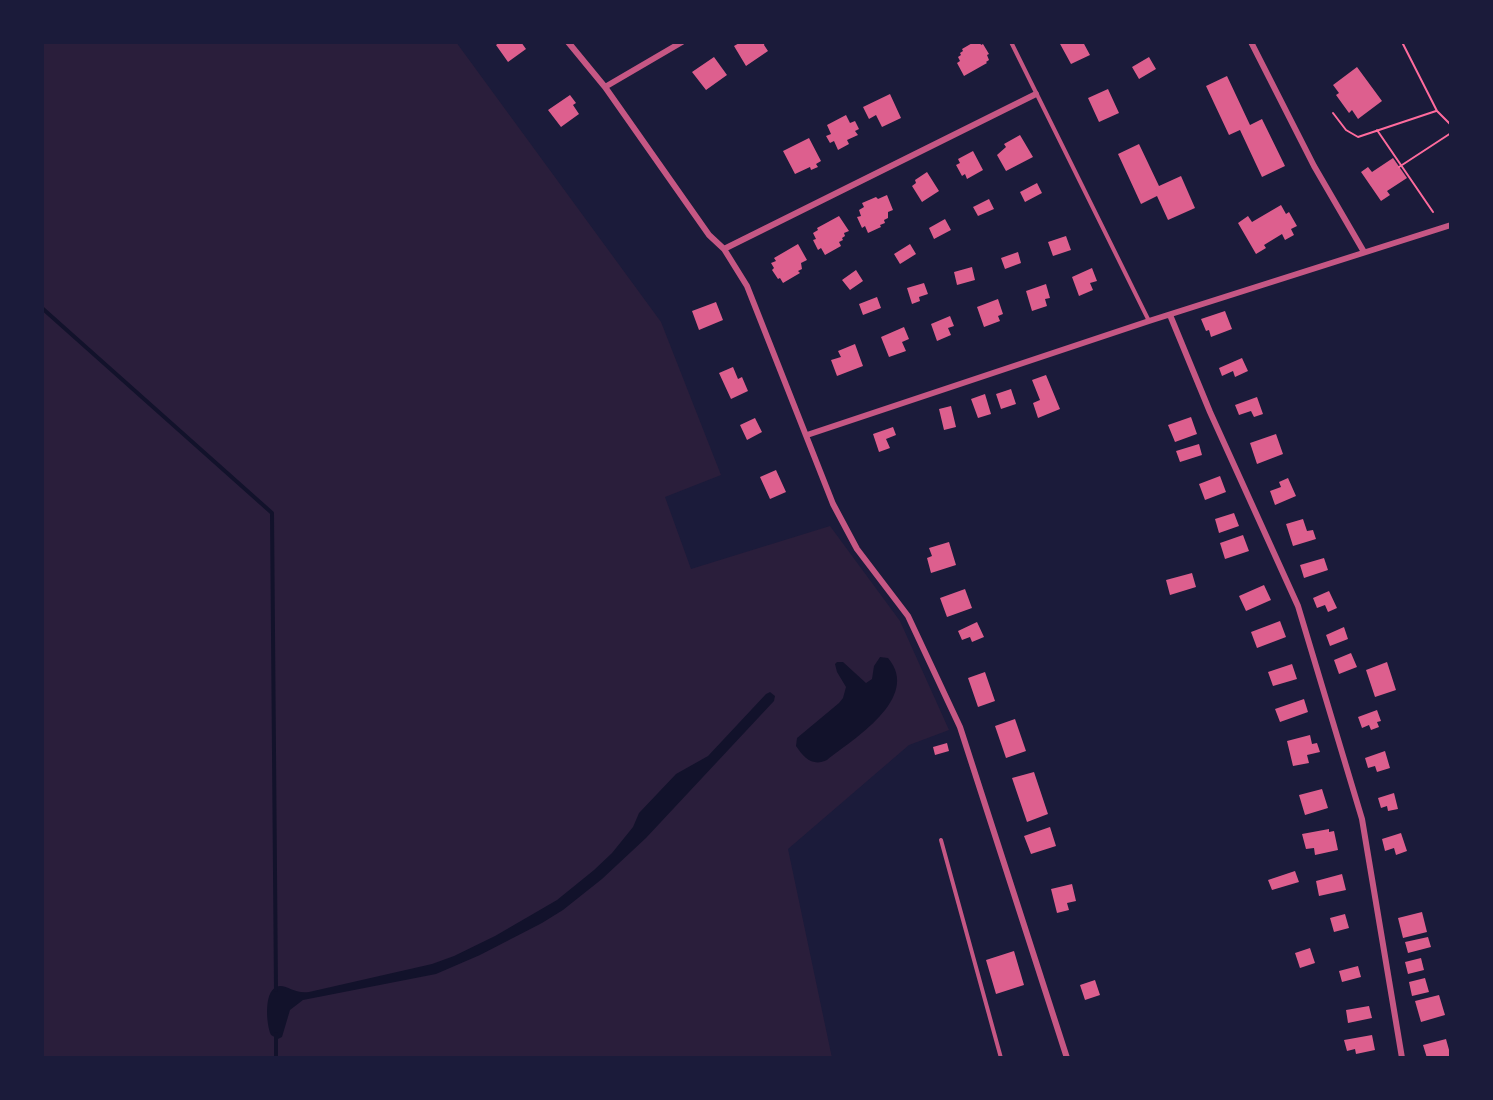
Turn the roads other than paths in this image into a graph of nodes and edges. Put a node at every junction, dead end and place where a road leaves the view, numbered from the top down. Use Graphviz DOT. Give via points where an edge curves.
graph roads {
  1 [pos="568,42"];
  2 [pos="682,42"];
  3 [pos="1011,42"];
  4 [pos="1251,42"];
  5 [pos="605,87"];
  6 [pos="1036,94"];
  7 [pos="1451,225"];
  8 [pos="724,249"];
  9 [pos="1364,252"];
  10 [pos="1170,315"];
  11 [pos="1149,321"];
  12 [pos="807,435"];
  13 [pos="940,840"];
  14 [pos="1001,1058"];
  15 [pos="1066,1058"];
  16 [pos="1402,1058"];
  1 -- 5 [label="street"];
  2 -- 5 [label="street"];
  3 -- 6 [label="lane"];
  4 -- 9 [label="street" via="1314,166"];
  5 -- 8 [label="street"];
  6 -- 8 [label="street"];
  6 -- 11 [label="lane"];
  7 -- 9 [label="street"];
  8 -- 12 [label="street" via="747,286"];
  9 -- 10 [label="street"];
  10 -- 11 [label="street"];
  10 -- 16 [label="street" via="1298,606 1362,819"];
  11 -- 12 [label="street"];
  12 -- 15 [label="street" via="833,504 857,549 908,616 960,727"];
  13 -- 14 [label="lane"];
}
